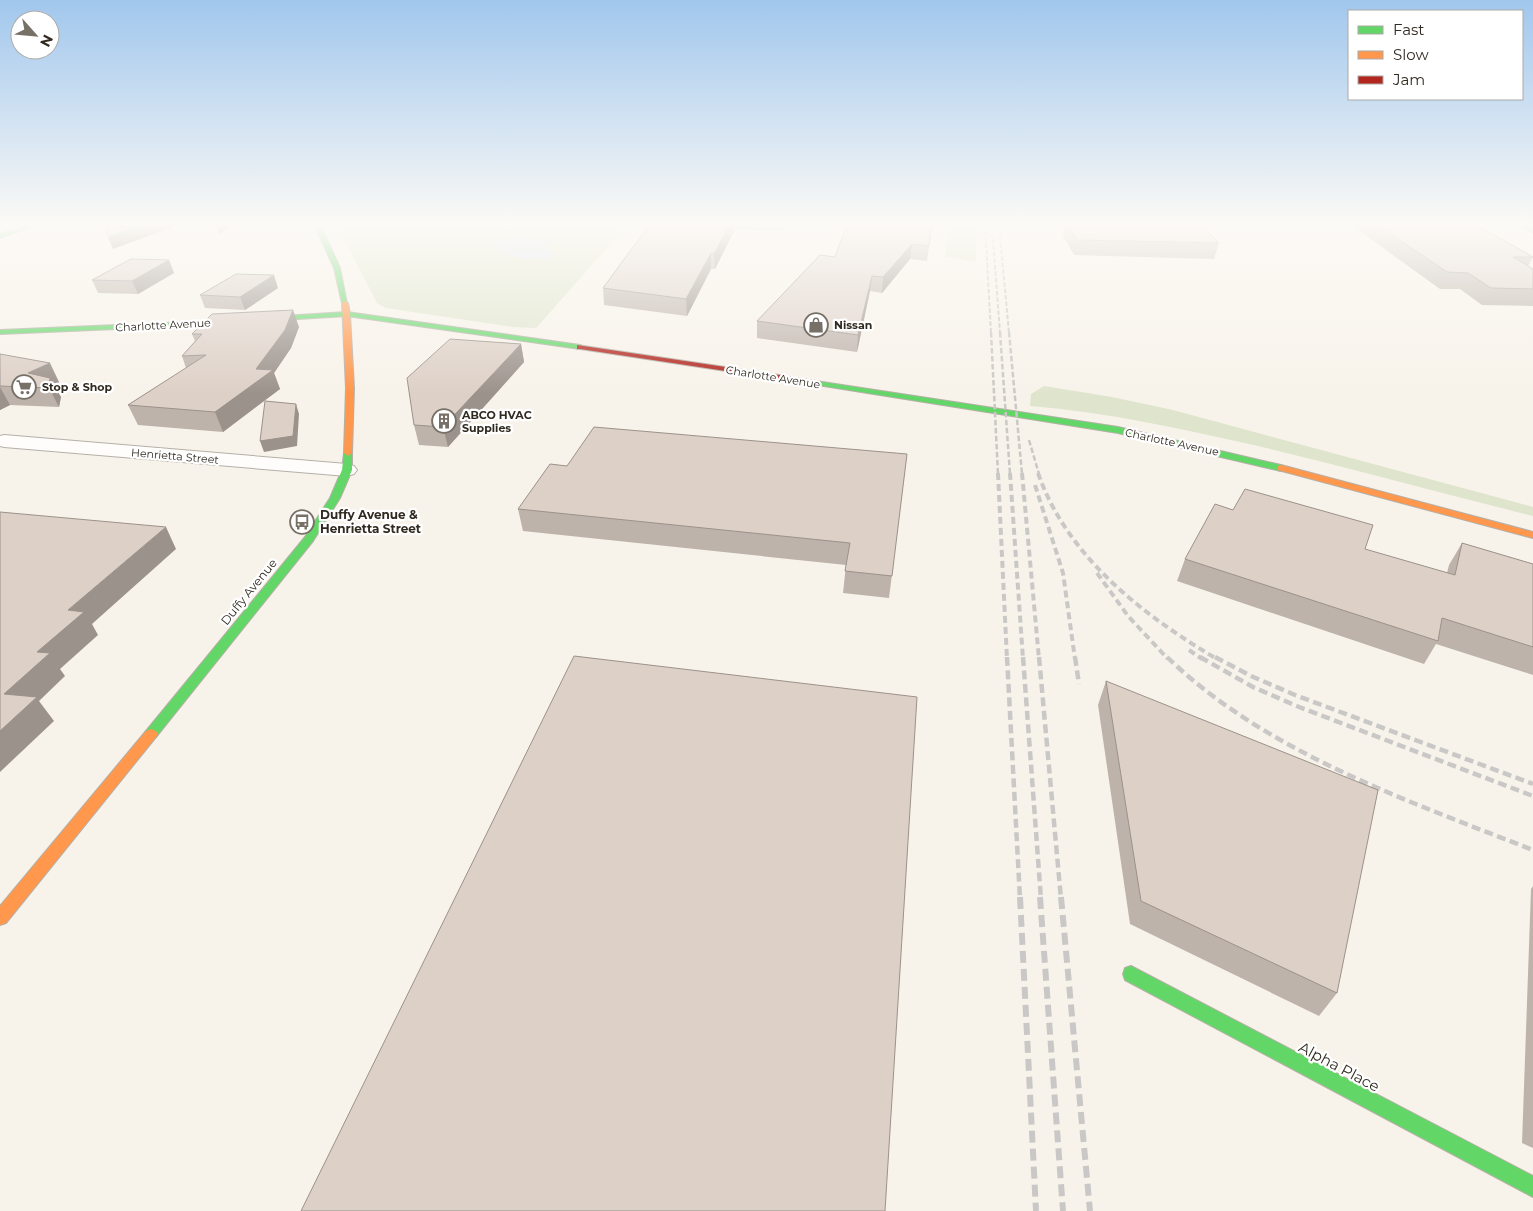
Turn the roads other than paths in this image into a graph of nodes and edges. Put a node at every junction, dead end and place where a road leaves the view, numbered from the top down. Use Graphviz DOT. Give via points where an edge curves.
graph roads {
  1 [pos="340,281"];
  2 [pos="347,314"];
  3 [pos="0,332"];
  4 [pos="4,441"];
  5 [pos="347,470"];
  6 [pos="1533,535"];
  7 [pos="0,918"];
  8 [pos="1131,974"];
  9 [pos="1533,1187"];
  1 -- 2 [label="street, Duffy Avenue"];
  2 -- 3 [label="street, Charlotte Avenue"];
  2 -- 5 [label="street, Duffy Avenue" via="350,388"];
  2 -- 6 [label="street, Charlotte Avenue" via="604,350 1118,430 1279,466"];
  4 -- 5 [label="street, Henrietta Street"];
  5 -- 7 [label="street, Duffy Avenue" via="335,498 309,539"];
  8 -- 9 [label="street, Alpha Place"];
}
